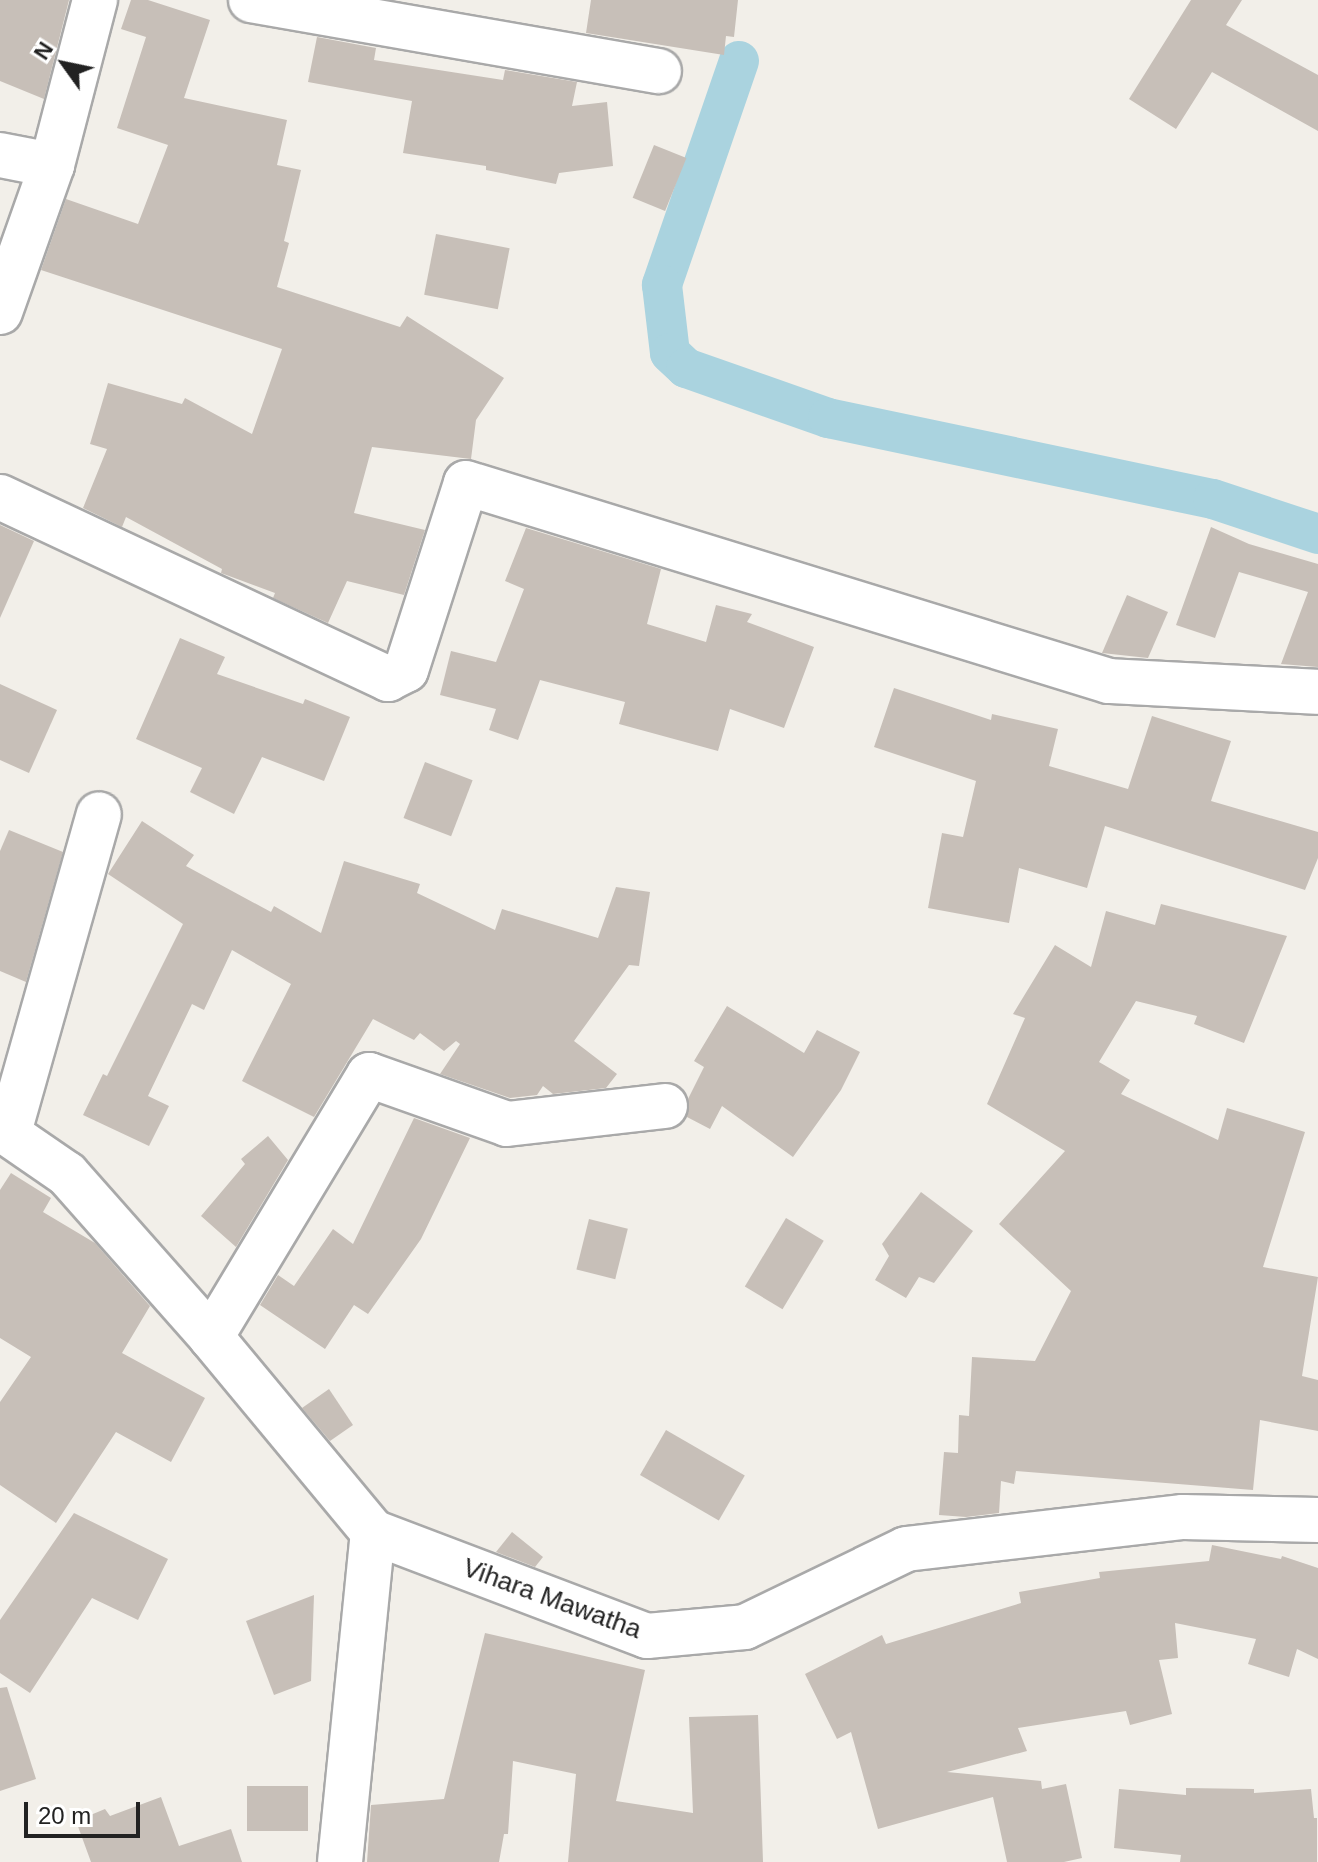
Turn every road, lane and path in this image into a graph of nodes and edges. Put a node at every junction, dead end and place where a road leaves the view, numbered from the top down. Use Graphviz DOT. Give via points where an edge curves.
graph roads {
  1 [pos="95,0"];
  2 [pos="251,0"];
  3 [pos="659,71"];
  4 [pos="0,155"];
  5 [pos="52,165"];
  6 [pos="0,312"];
  7 [pos="0,497"];
  8 [pos="1318,692"];
  9 [pos="99,815"];
  10 [pos="665,1106"];
  11 [pos="4,1130"];
  12 [pos="211,1337"];
  13 [pos="1318,1520"];
  14 [pos="373,1532"];
  15 [pos="340,1862"];
  1 -- 5 [label="street"];
  2 -- 3 [label="street"];
  4 -- 5 [label="street"];
  5 -- 6 [label="street"];
  7 -- 8 [label="street" via="388,679 406,670 466,483 1109,681"];
  9 -- 11 [label="street"];
  10 -- 12 [label="street" via="507,1124 369,1075"];
  11 -- 12 [label="street, Vihara Mawatha" via="67,1174"];
  12 -- 14 [label="street, Vihara Mawatha"];
  13 -- 14 [label="street, Vihara Mawatha" via="1183,1517 906,1549 745,1627 647,1636"];
  14 -- 15 [label="street"];
}
